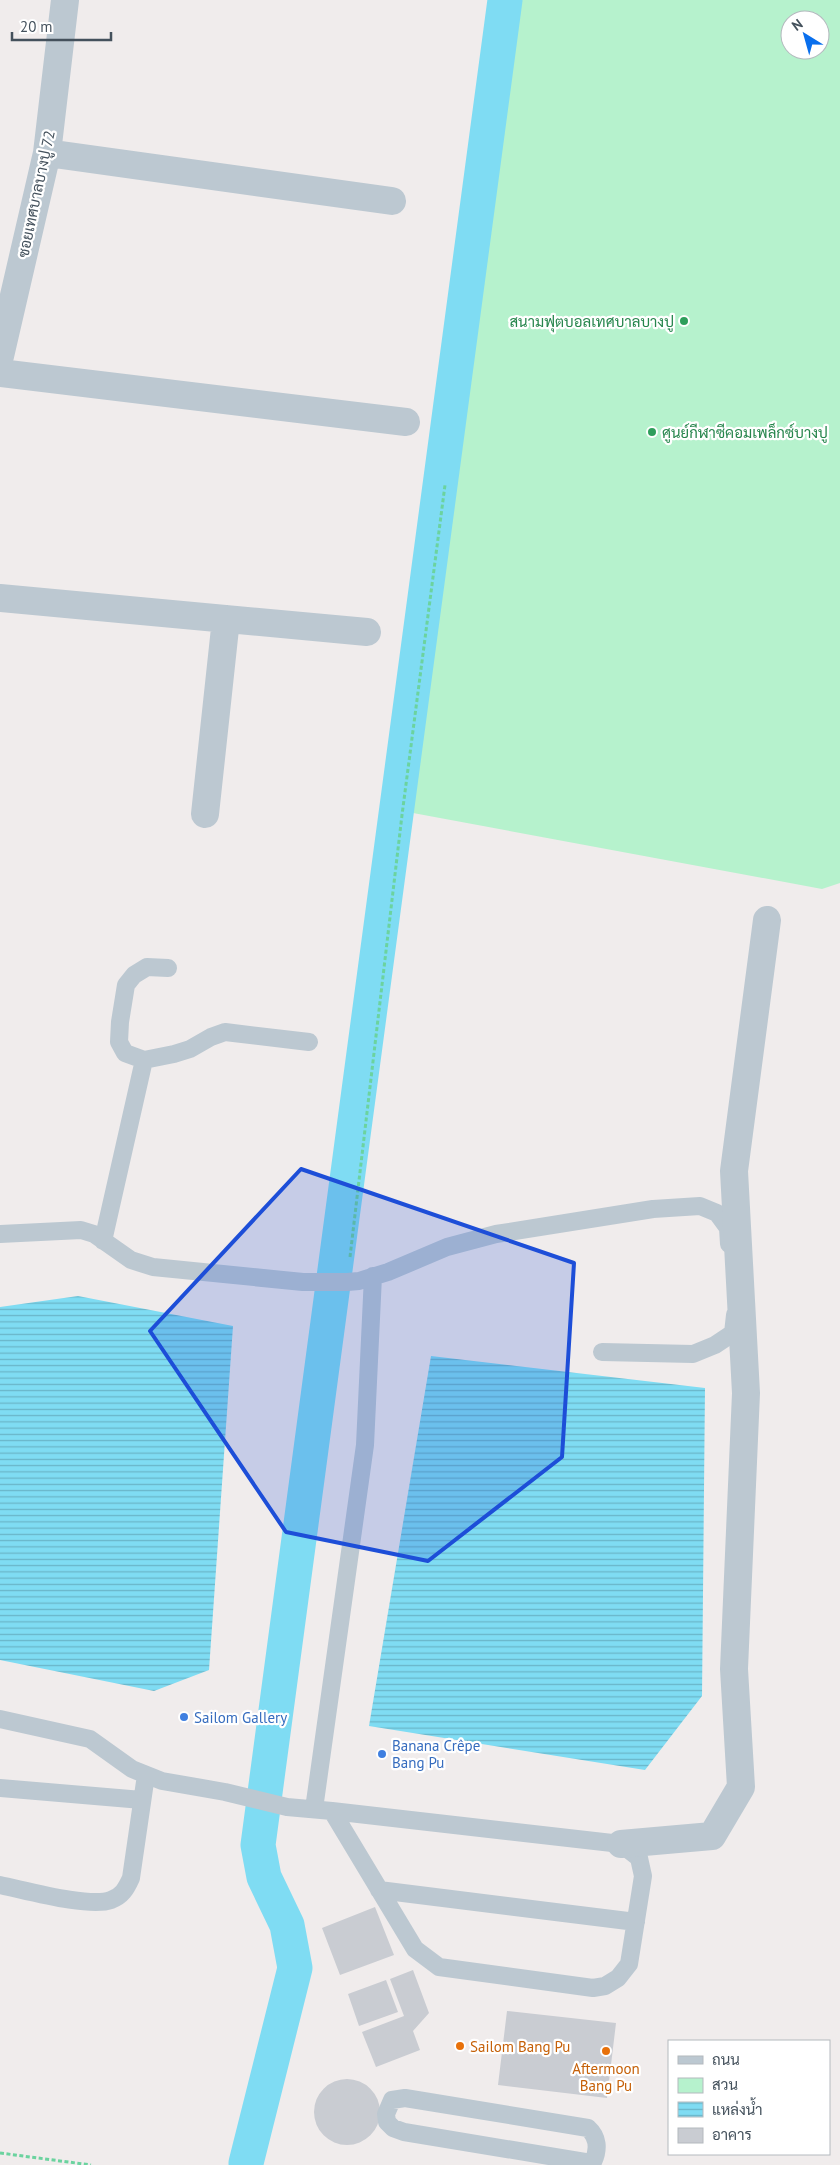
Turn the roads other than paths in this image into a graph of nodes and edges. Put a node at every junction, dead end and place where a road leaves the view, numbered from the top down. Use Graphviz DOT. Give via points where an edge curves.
graph roads {
  1 [pos="64,0"];
  2 [pos="48,153"];
  3 [pos="392,202"];
  4 [pos="0,356"];
  5 [pos="0,373"];
  6 [pos="406,422"];
  7 [pos="0,598"];
  8 [pos="226,620"];
  9 [pos="366,632"];
  10 [pos="205,814"];
  11 [pos="767,920"];
  12 [pos="168,968"];
  13 [pos="309,1042"];
  14 [pos="144,1060"];
  15 [pos="0,1234"];
  16 [pos="103,1241"];
  17 [pos="373,1276"];
  18 [pos="602,1352"];
  19 [pos="0,1719"];
  20 [pos="146,1775"];
  21 [pos="0,1788"];
  22 [pos="142,1800"];
  23 [pos="323,1810"];
  24 [pos="622,1844"];
  25 [pos="0,1885"];
  26 [pos="379,1890"];
  27 [pos="636,1922"];
  28 [pos="517,2158"];
  1 -- 2 [label="street, ซอยเทศบาลบางปู 72"];
  2 -- 3 [label="street"];
  2 -- 4 [label="street, ซอยเทศบาลบางปู 72"];
  5 -- 6 [label="street"];
  7 -- 8 [label="street"];
  8 -- 9 [label="street"];
  8 -- 10 [label="street"];
  11 -- 24 [label="street" via="734,1171 746,1393 734,1669 741,1787 712,1836"];
  12 -- 14 [label="lane" via="147,967 126,985 119,1042 125,1053"];
  13 -- 14 [label="lane" via="224,1032 182,1052"];
  14 -- 16 [label="lane"];
  15 -- 16 [label="lane" via="81,1230"];
  16 -- 17 [label="lane" via="131,1260 153,1267 303,1282 346,1282"];
  17 -- 18 [label="lane" via="448,1247 496,1234 653,1209 700,1206 717,1212 728,1228 736,1321 733,1333 693,1354"];
  17 -- 23 [label="lane" via="365,1445"];
  19 -- 20 [label="lane" via="90,1739 110,1755"];
  20 -- 22 [label="lane"];
  20 -- 23 [label="lane" via="162,1782 225,1792 287,1807"];
  21 -- 22 [label="lane"];
  22 -- 25 [label="lane" via="131,1878 123,1893 110,1901 87,1902"];
  23 -- 24 [label="lane"];
  23 -- 26 [label="lane"];
  24 -- 27 [label="lane" via="638,1858 644,1876"];
  26 -- 27 [label="lane"];
  26 -- 27 [label="lane" via="415,1949 439,1967 593,1988 606,1986 618,1978 629,1964"];
  28 -- 28 [label="lane" via="404,2132 386,2122 386,2114 392,2100 405,2098 574,2124 588,2128 597,2140 593,2162"];
}
